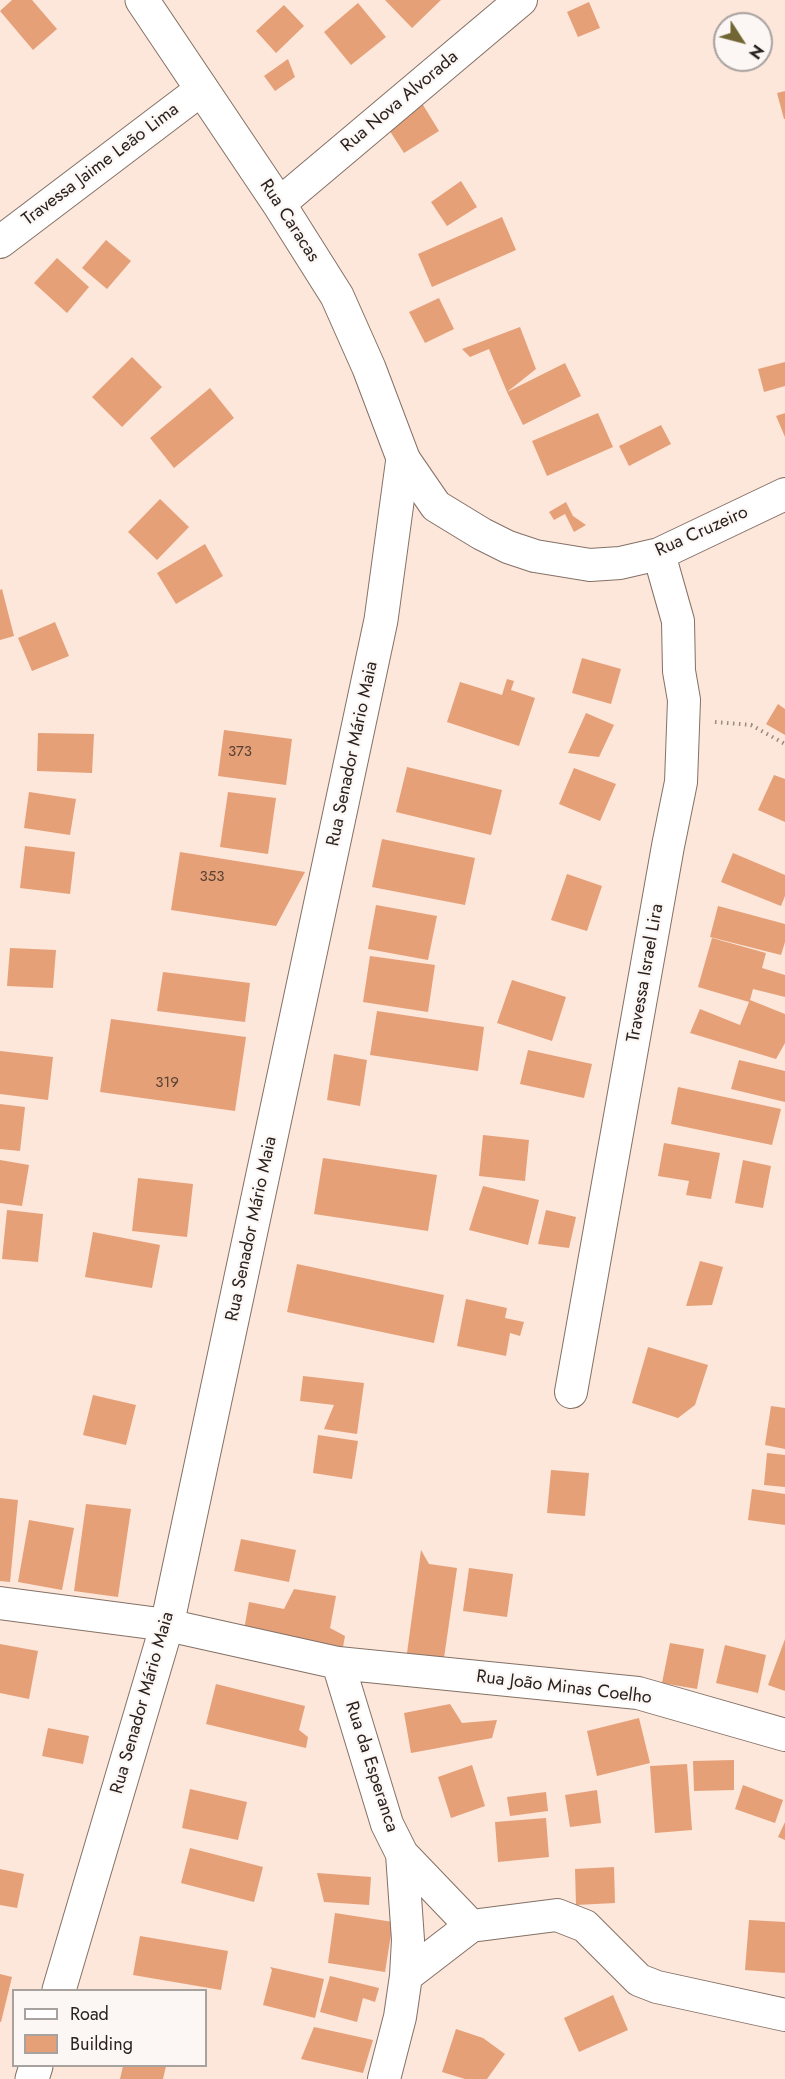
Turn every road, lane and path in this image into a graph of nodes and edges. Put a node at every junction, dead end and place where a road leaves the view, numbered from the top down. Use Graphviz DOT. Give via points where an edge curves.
graph roads {
  1 [pos="142,0"];
  2 [pos="520,0"];
  3 [pos="202,88"];
  4 [pos="279,204"];
  5 [pos="0,242"];
  6 [pos="403,459"];
  7 [pos="785,494"];
  8 [pos="658,554"];
  9 [pos="685,719"];
  10 [pos="785,744"];
  11 [pos="572,1392"];
  12 [pos="0,1602"];
  13 [pos="167,1625"];
  14 [pos="338,1663"];
  15 [pos="785,1735"];
  16 [pos="402,1854"];
  17 [pos="471,1926"];
  18 [pos="406,1976"];
  19 [pos="58,1989"];
  20 [pos="785,2015"];
  21 [pos="384,2079"];
  1 -- 3 [label="street, Rua Caracas"];
  2 -- 4 [label="street, Rua Nova Alvorada"];
  3 -- 4 [label="street, Rua Caracas"];
  3 -- 5 [label="street, Travessa Jaime Leão Lima"];
  4 -- 6 [label="street, Rua Caracas" via="337,296"];
  6 -- 8 [label="street, Rua Cruzeiro" via="436,506 508,547 535,556 590,565"];
  6 -- 13 [label="street, Rua Senador Mário Maia" via="381,620"];
  7 -- 8 [label="street, Rua Cruzeiro"];
  8 -- 9 [label="street, Travessa Israel Lira" via="678,621"];
  9 -- 10 [label="path" via="751,725"];
  9 -- 11 [label="street, Travessa Israel Lira" via="681,782"];
  12 -- 13 [label="street"];
  13 -- 14 [label="street"];
  13 -- 19 [label="street, Rua Senador Mário Maia"];
  14 -- 15 [label="street, Rua João Minas Coelho" via="639,1693"];
  14 -- 16 [label="street, Rua da Esperanca" via="384,1813"];
  16 -- 17 [label="street"];
  16 -- 18 [label="street, Rua da Esperanca" via="408,1940"];
  17 -- 18 [label="street"];
  17 -- 20 [label="street" via="558,1915 585,1926 639,1980"];
  18 -- 21 [label="street, Rua da Esperanca"];
}
